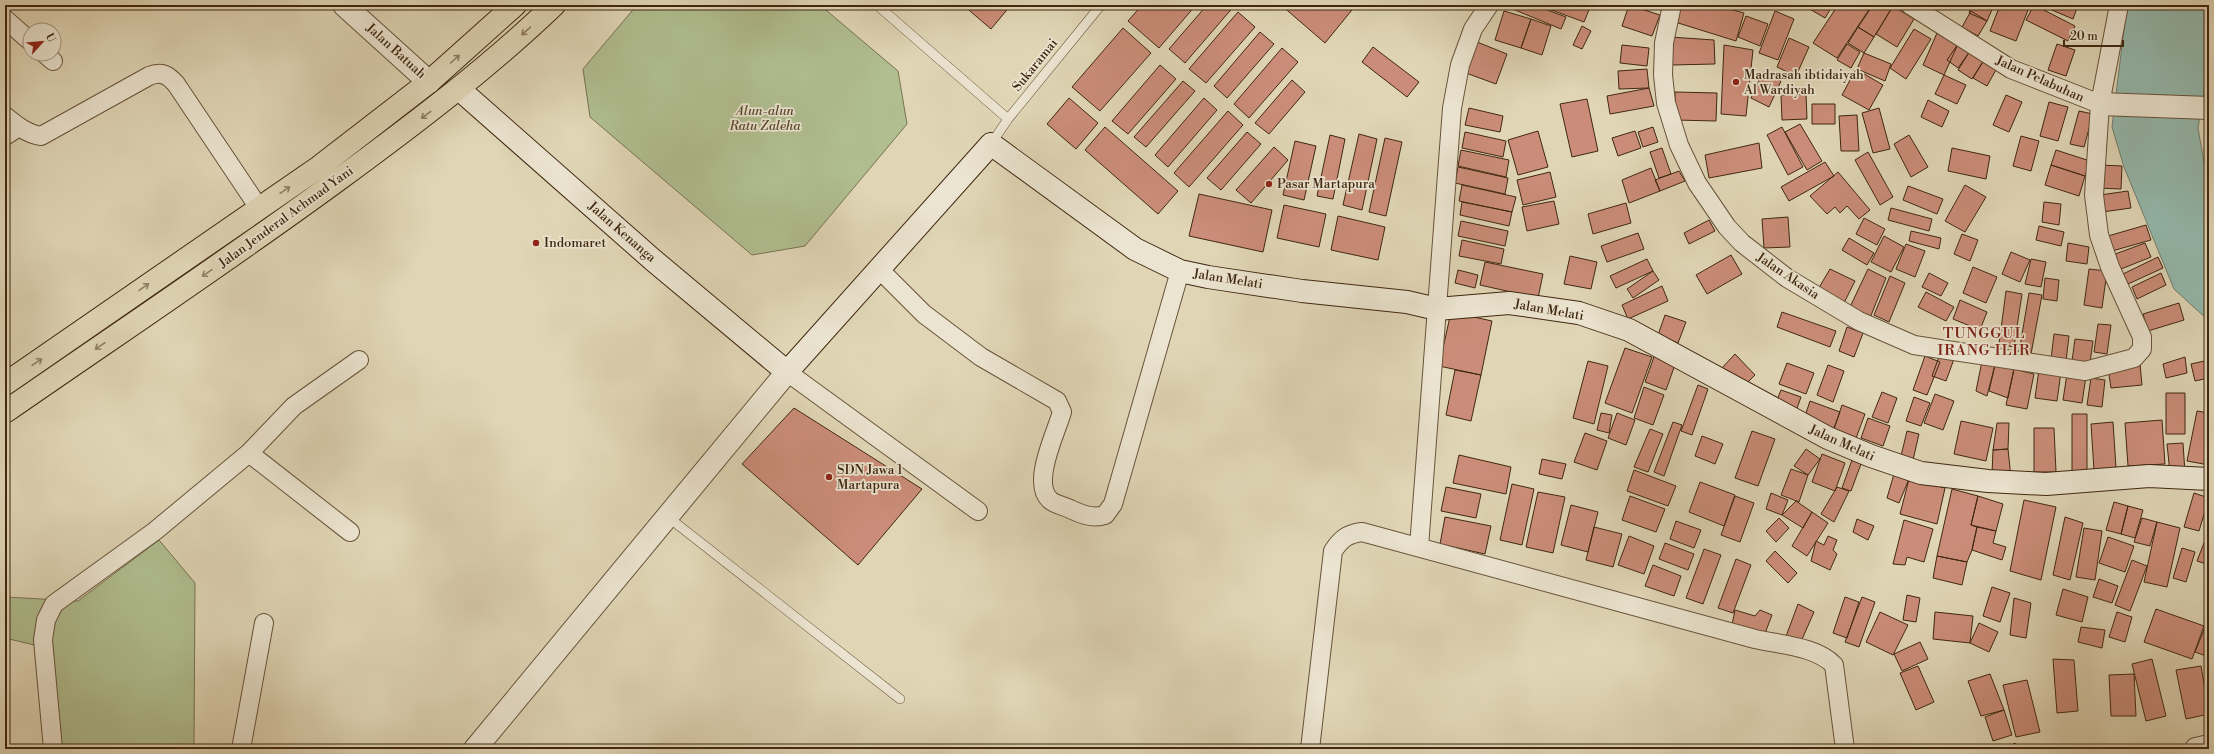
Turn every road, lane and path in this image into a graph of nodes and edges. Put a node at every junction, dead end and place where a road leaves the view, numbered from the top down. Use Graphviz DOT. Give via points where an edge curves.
graph roads {
  1 [pos="8,5"];
  2 [pos="344,5"];
  3 [pos="515,5"];
  4 [pos="554,5"];
  5 [pos="876,5"];
  6 [pos="1101,5"];
  7 [pos="1489,5"];
  8 [pos="1672,5"];
  9 [pos="1910,5"];
  10 [pos="2119,5"];
  11 [pos="5,8"];
  12 [pos="5,19"];
  13 [pos="22,34"];
  14 [pos="429,82"];
  15 [pos="459,89"];
  16 [pos="2107,105"];
  17 [pos="2208,108"];
  18 [pos="5,116"];
  19 [pos="1008,119"];
  20 [pos="12,132"];
  21 [pos="991,144"];
  22 [pos="259,208"];
  23 [pos="879,269"];
  24 [pos="1180,271"];
  25 [pos="1437,309"];
  26 [pos="359,360"];
  27 [pos="787,372"];
  28 [pos="5,384"];
  29 [pos="5,412"];
  30 [pos="249,453"];
  31 [pos="2209,479"];
  32 [pos="978,511"];
  33 [pos="668,517"];
  34 [pos="350,532"];
  35 [pos="1419,547"];
  36 [pos="264,623"];
  37 [pos="900,699"];
  38 [pos="2209,746"];
  39 [pos="53,749"];
  40 [pos="241,749"];
  41 [pos="475,749"];
  42 [pos="1310,749"];
  43 [pos="1845,749"];
  44 [pos="2196,749"];
  1 -- 11 [label="street"];
  2 -- 14 [label="main road, Jalan Batuah"];
  14 -- 3 [label="highway, Jalan Jenderal Achmad Yani, one-way"];
  4 -- 15 [label="highway, Jalan Jenderal Achmad Yani, one-way"];
  5 -- 19 [label="lane"];
  6 -- 19 [label="lane, Sukaramai"];
  7 -- 25 [label="street" via="1473,29 1460,65 1452,108"];
  8 -- 16 [label="street, Jalan Akasia" via="1664,43 1663,75 1672,126 1697,183 1727,227 1742,244 1787,278 1853,317 1914,345 2085,371 2134,358 2142,349 2142,337 2110,267 2099,235 2094,195"];
  9 -- 16 [label="street, Jalan Pelabuhan" via="2011,69"];
  10 -- 16 [label="street"];
  12 -- 13 [label="street"];
  22 -- 14 [label="highway, Jalan Jenderal Achmad Yani, one-way" via="319,167"];
  15 -- 27 [label="main road, Jalan Kenanga" via="653,260"];
  15 -- 29 [label="highway, Jalan Jenderal Achmad Yani, one-way" via="299,208"];
  16 -- 17 [label="main road"];
  18 -- 20 [label="street"];
  19 -- 21 [label="lane, Sukaramai"];
  20 -- 22 [label="street" via="40,136 149,76 163,73 176,84"];
  21 -- 23 [label="main road"];
  21 -- 24 [label="main road, Jalan Melati" via="1136,249"];
  28 -- 22 [label="highway, Jalan Jenderal Achmad Yani, one-way"];
  23 -- 24 [label="street" via="924,314 981,357 1057,402 1062,412 1041,483 1050,501 1093,517 1105,515 1113,504"];
  23 -- 27 [label="main road"];
  24 -- 25 [label="main road, Jalan Melati" via="1208,278 1407,302"];
  25 -- 31 [label="main road, Jalan Melati" via="1509,303 1579,313 1629,330 1828,438 1871,456 1921,472 1988,481 2046,484 2148,476"];
  25 -- 35 [label="street"];
  26 -- 30 [label="street" via="294,406"];
  27 -- 32 [label="street"];
  27 -- 33 [label="main road"];
  30 -- 34 [label="street"];
  30 -- 39 [label="street" via="155,531 54,604 46,620 43,640"];
  33 -- 37 [label="lane"];
  33 -- 41 [label="main road"];
  35 -- 42 [label="street" via="1362,532 1350,534 1340,540 1333,551"];
  35 -- 43 [label="street" via="1825,656 1834,665"];
  36 -- 40 [label="street"];
  38 -- 44 [label="main road"];
}
